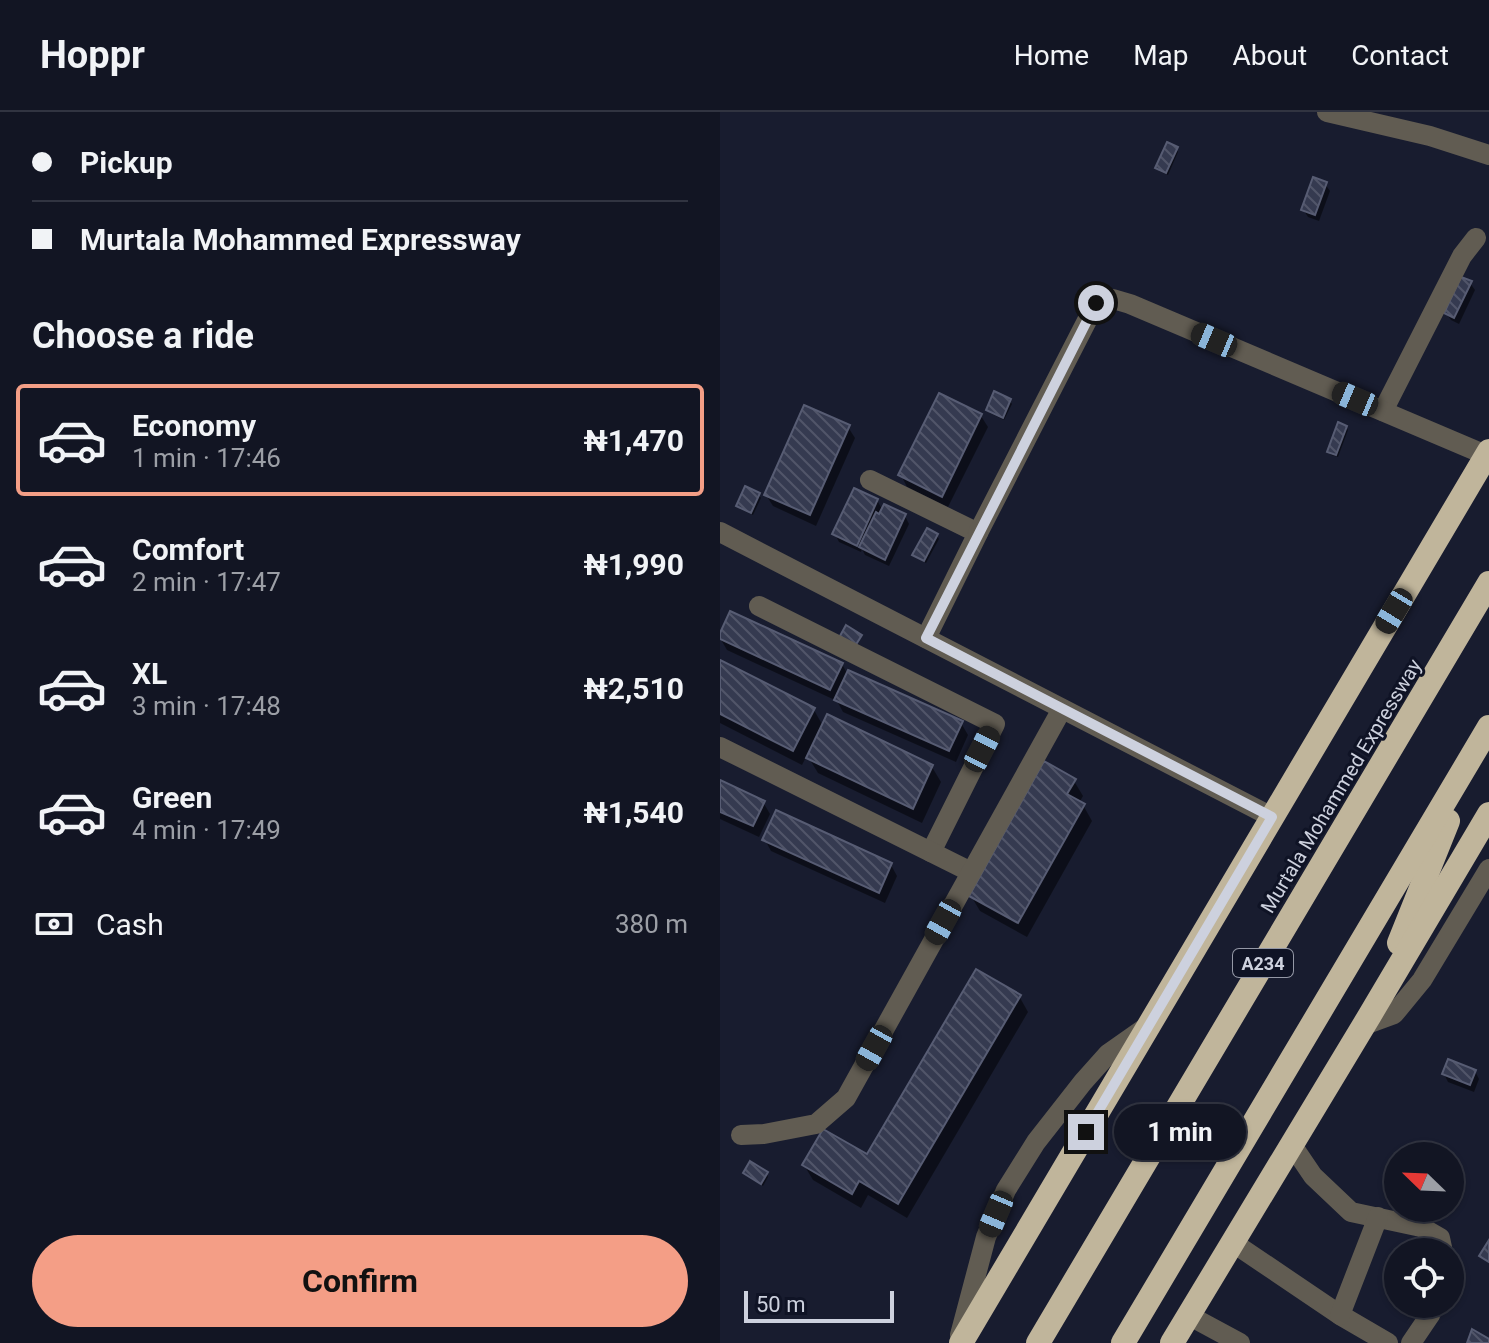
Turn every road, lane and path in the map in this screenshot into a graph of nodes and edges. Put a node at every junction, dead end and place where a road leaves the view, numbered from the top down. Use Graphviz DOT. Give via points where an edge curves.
graph roads {
  1 [pos="1327,112"];
  2 [pos="1489,155"];
  3 [pos="1476,238"];
  4 [pos="1383,411"];
  5 [pos="1488,453"];
  6 [pos="870,480"];
  7 [pos="720,532"];
  8 [pos="978,533"];
  9 [pos="1489,583"];
  10 [pos="759,606"];
  11 [pos="926,638"];
  12 [pos="1062,709"];
  13 [pos="1489,727"];
  14 [pos="720,747"];
  15 [pos="1476,749"];
  16 [pos="1489,814"];
  17 [pos="1272,817"];
  18 [pos="931,852"];
  19 [pos="1489,869"];
  20 [pos="971,872"];
  21 [pos="1367,1020"];
  22 [pos="1148,1026"];
  23 [pos="741,1135"];
  24 [pos="1292,1145"];
  25 [pos="1378,1217"];
  26 [pos="1440,1238"];
  27 [pos="1232,1242"];
  28 [pos="1188,1315"];
  29 [pos="1340,1315"];
  30 [pos="1428,1318"];
  31 [pos="959,1343"];
  32 [pos="1038,1343"];
  33 [pos="1123,1343"];
  34 [pos="1172,1343"];
  35 [pos="1240,1343"];
  36 [pos="1388,1343"];
  37 [pos="1411,1343"];
  1 -- 2 [label="street"];
  3 -- 4 [label="street"];
  4 -- 5 [label="street"];
  4 -- 8 [label="street" via="1130,304 1113,299 1096,303"];
  5 -- 17 [label="highway"];
  6 -- 8 [label="street"];
  7 -- 11 [label="street"];
  8 -- 11 [label="street"];
  9 -- 32 [label="highway, Murtala Mohammed Expressway / A234"];
  10 -- 18 [label="street" via="995,724"];
  11 -- 12 [label="street"];
  12 -- 17 [label="street"];
  12 -- 20 [label="street"];
  13 -- 15 [label="highway"];
  14 -- 18 [label="street"];
  15 -- 21 [label="highway"];
  15 -- 33 [label="highway"];
  16 -- 21 [label="highway"];
  17 -- 22 [label="highway"];
  18 -- 20 [label="street"];
  19 -- 21 [label="street" via="1422,980 1394,1014"];
  20 -- 23 [label="street" via="846,1098 816,1124"];
  21 -- 24 [label="highway"];
  22 -- 31 [label="highway"];
  22 -- 31 [label="street" via="1108,1054 1083,1082 1006,1190 986,1237"];
  24 -- 25 [label="street" via="1313,1176 1351,1212"];
  24 -- 27 [label="highway"];
  25 -- 26 [label="street" via="1421,1227"];
  25 -- 29 [label="street"];
  27 -- 28 [label="highway"];
  27 -- 29 [label="street"];
  28 -- 34 [label="highway"];
  28 -- 35 [label="street"];
  29 -- 36 [label="street"];
  30 -- 37 [label="street"];
}
